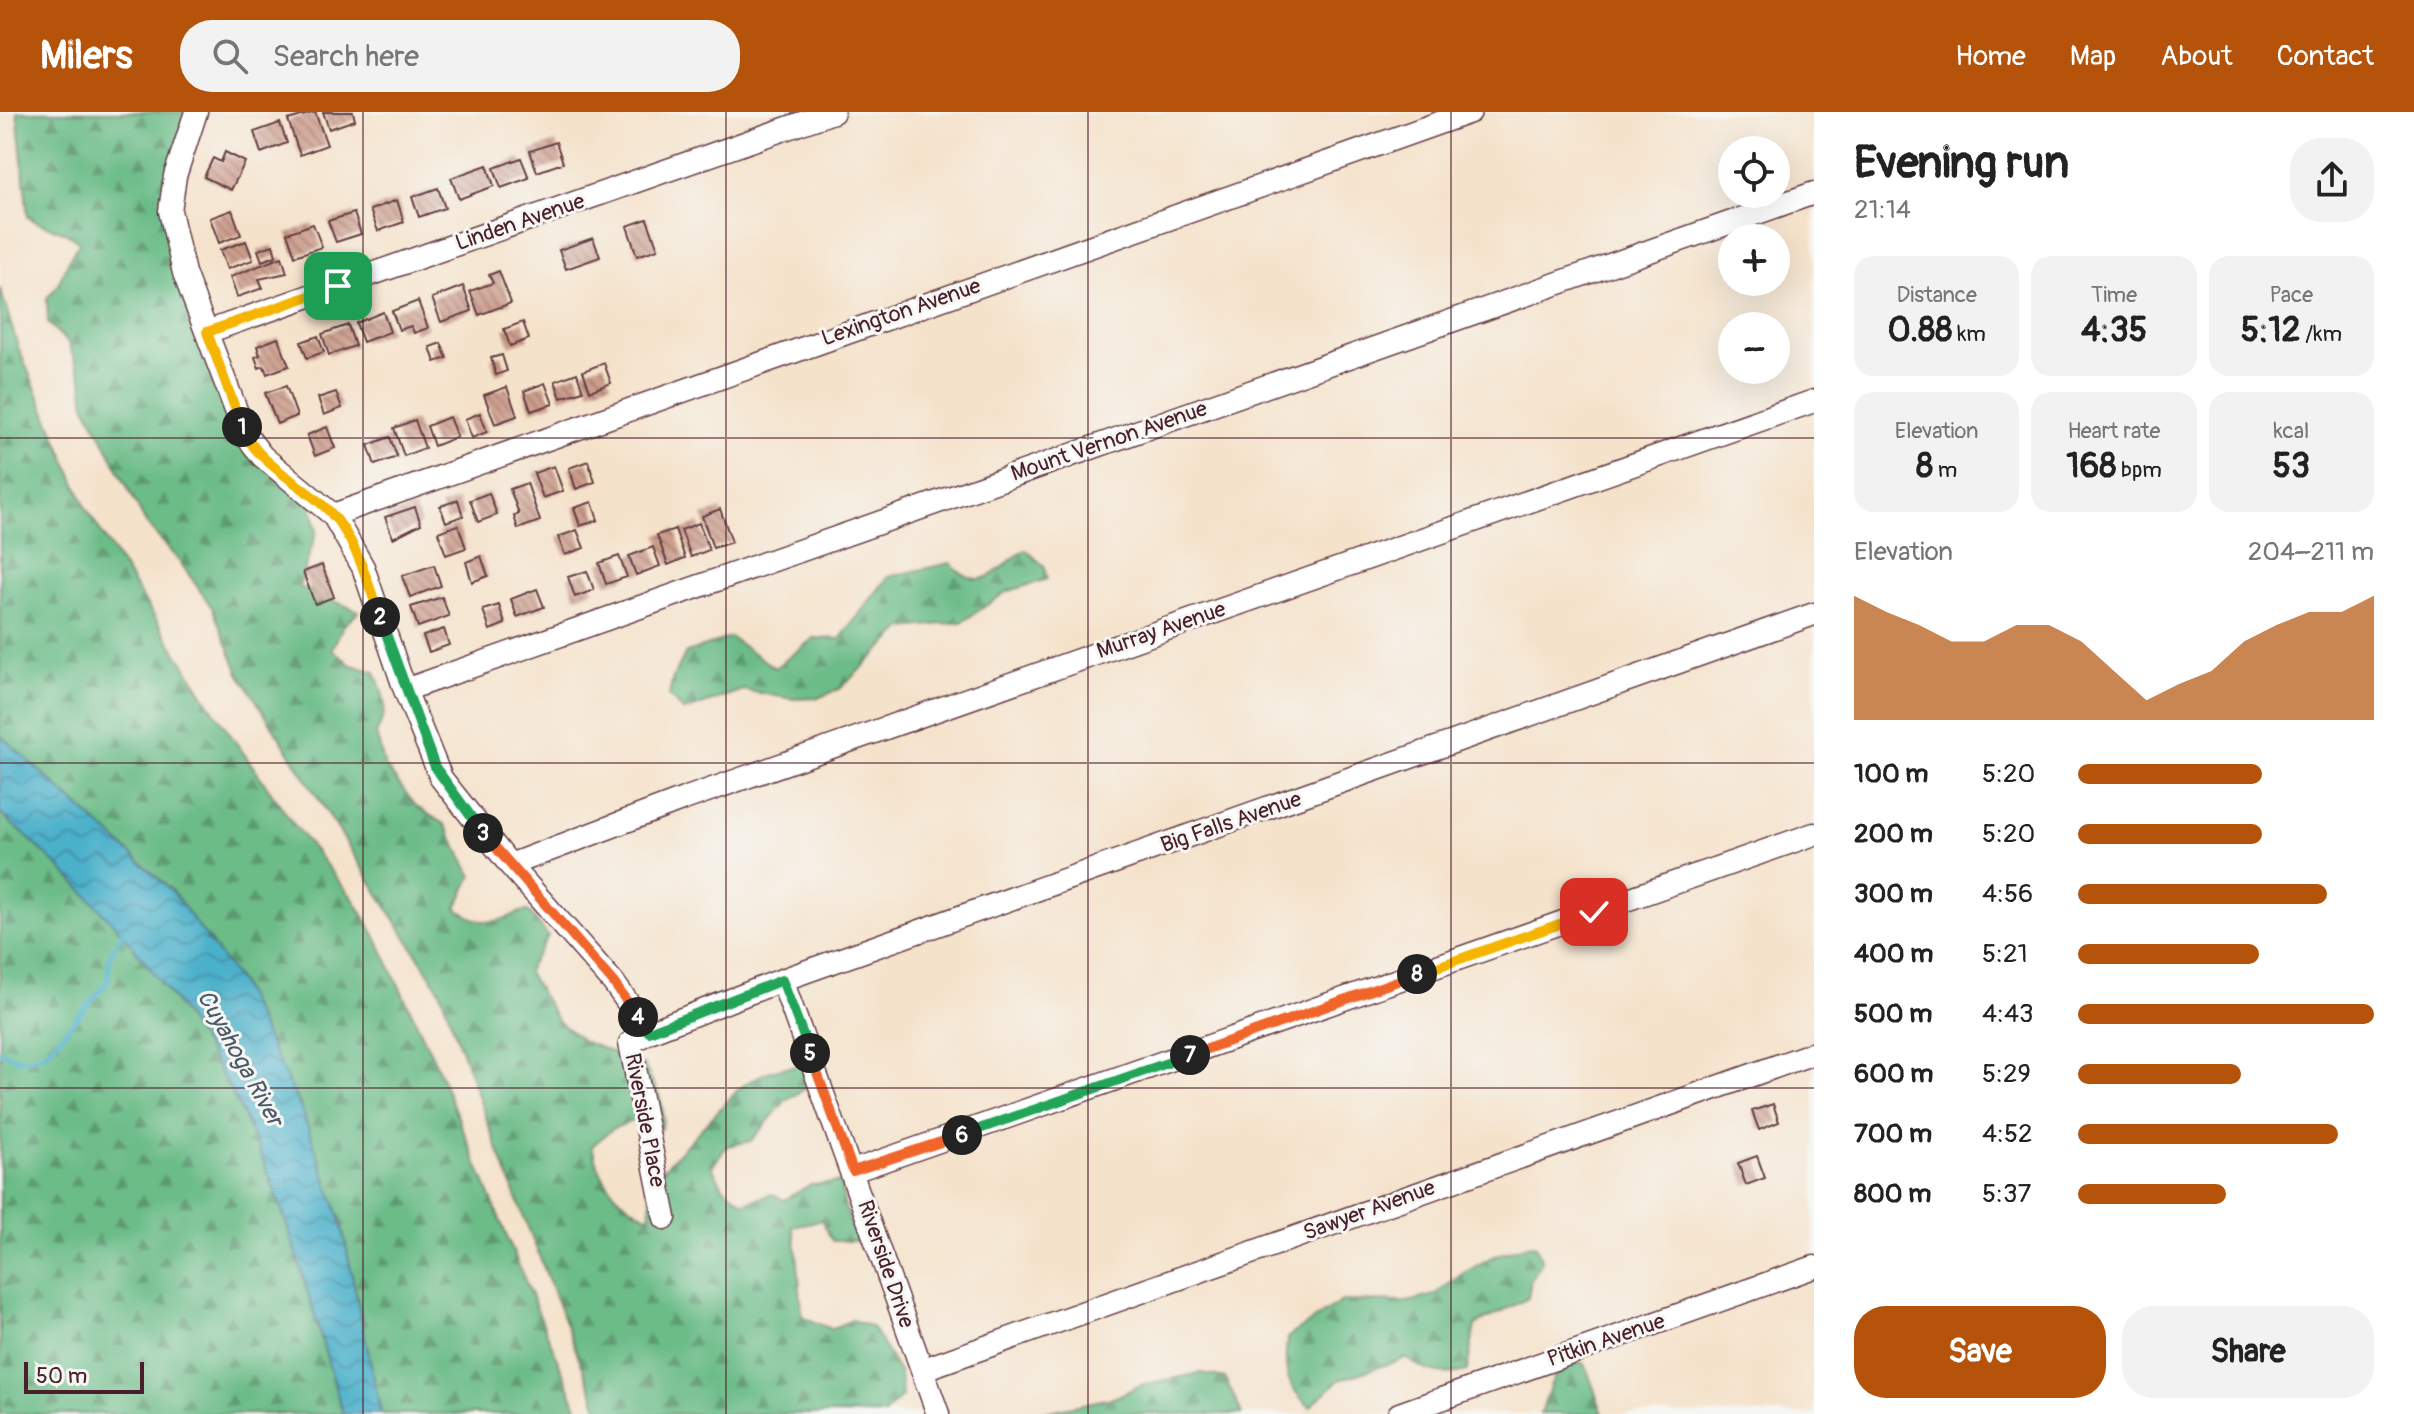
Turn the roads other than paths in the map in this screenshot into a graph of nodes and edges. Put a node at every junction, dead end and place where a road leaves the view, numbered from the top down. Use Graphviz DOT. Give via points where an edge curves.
graph roads {
  1 [pos="196,112"];
  2 [pos="833,112"];
  3 [pos="1470,112"];
  4 [pos="1814,193"];
  5 [pos="207,332"];
  6 [pos="1814,401"];
  7 [pos="333,515"];
  8 [pos="1814,614"];
  9 [pos="405,690"];
  10 [pos="1814,834"];
  11 [pos="510,865"];
  12 [pos="782,980"];
  13 [pos="649,1032"];
  14 [pos="1814,1053"];
  15 [pos="853,1171"];
  16 [pos="665,1218"];
  17 [pos="1814,1267"];
  18 [pos="924,1369"];
  19 [pos="938,1414"];
  20 [pos="1399,1414"];
  1 -- 5 [label="street" via="175,176 170,211 184,273"];
  2 -- 5 [label="street, Linden Avenue"];
  3 -- 7 [label="street, Lexington Avenue"];
  4 -- 9 [label="street, Mount Vernon Avenue"];
  5 -- 7 [label="street" via="245,434 262,456"];
  6 -- 11 [label="street, Murray Avenue"];
  7 -- 9 [label="street" via="363,567"];
  8 -- 12 [label="street, Big Falls Avenue"];
  9 -- 11 [label="street" via="441,778"];
  10 -- 15 [label="street"];
  11 -- 13 [label="street" via="613,982"];
  12 -- 13 [label="street, Big Falls Avenue"];
  12 -- 15 [label="street, Riverside Drive"];
  13 -- 16 [label="street, Riverside Place" via="630,1043"];
  14 -- 18 [label="street, Sawyer Avenue"];
  15 -- 18 [label="street, Riverside Drive"];
  17 -- 20 [label="street, Pitkin Avenue"];
  18 -- 19 [label="street, Riverside Drive"];
}
